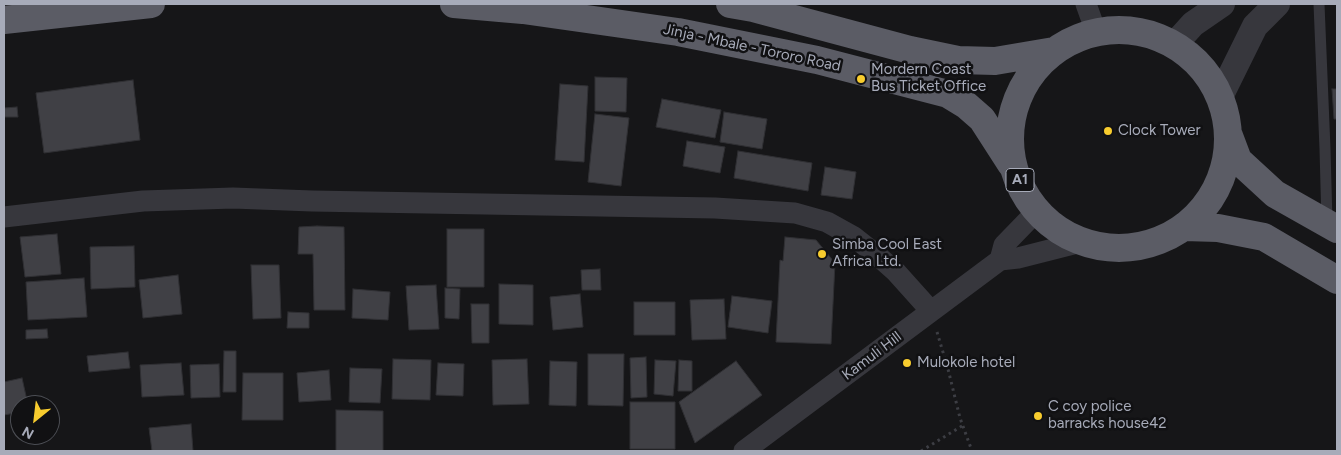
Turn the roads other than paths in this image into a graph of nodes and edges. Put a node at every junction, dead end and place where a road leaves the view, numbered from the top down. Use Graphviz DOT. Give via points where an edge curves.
graph roads {
  1 [pos="151,4"];
  2 [pos="454,4"];
  3 [pos="730,4"];
  4 [pos="1086,4"];
  5 [pos="1222,4"];
  6 [pos="1277,4"];
  7 [pos="1319,4"];
  8 [pos="4,20"];
  9 [pos="1096,32"];
  10 [pos="1174,45"];
  11 [pos="1054,51"];
  12 [pos="1220,97"];
  13 [pos="1229,136"];
  14 [pos="1013,168"];
  15 [pos="1037,211"];
  16 [pos="4,217"];
  17 [pos="1332,226"];
  18 [pos="1184,228"];
  19 [pos="1081,242"];
  20 [pos="1000,260"];
  21 [pos="1337,280"];
  22 [pos="931,312"];
  23 [pos="744,451"];
  1 -- 8 [label="highway"];
  2 -- 14 [label="highway, Jinja - Mbale - Tororo Road / A1" via="523,10 678,32 817,60 948,94 982,118"];
  3 -- 11 [label="highway, A1" via="958,60 995,61"];
  4 -- 9 [label="street"];
  5 -- 10 [label="street" via="1193,24"];
  6 -- 12 [label="street" via="1255,26"];
  7 -- 17 [label="lane"];
  9 -- 10 [label="highway, A1" via="1123,30 1149,34"];
  9 -- 11 [label="highway, A1" via="1074,39"];
  10 -- 12 [label="highway, A1" via="1201,67"];
  11 -- 14 [label="highway, A1" via="1020,90 1012,115 1009,142"];
  12 -- 13 [label="highway, A1"];
  13 -- 17 [label="highway, A1" via="1238,160 1275,194"];
  13 -- 18 [label="highway, A1" via="1224,171 1209,202"];
  14 -- 15 [label="highway, A1"];
  15 -- 19 [label="highway, A1" via="1057,229"];
  15 -- 20 [label="street, Kamuli Hill" via="1004,245"];
  16 -- 22 [label="street" via="143,201 233,198 715,208 796,214 827,222 854,237 896,272"];
  18 -- 19 [label="highway, A1" via="1152,244 1117,248"];
  18 -- 21 [label="highway, A1" via="1218,228 1264,237"];
  19 -- 20 [label="street, Kamuli Hill"];
  20 -- 22 [label="street, Kamuli Hill"];
  22 -- 23 [label="street, Kamuli Hill"];
}
